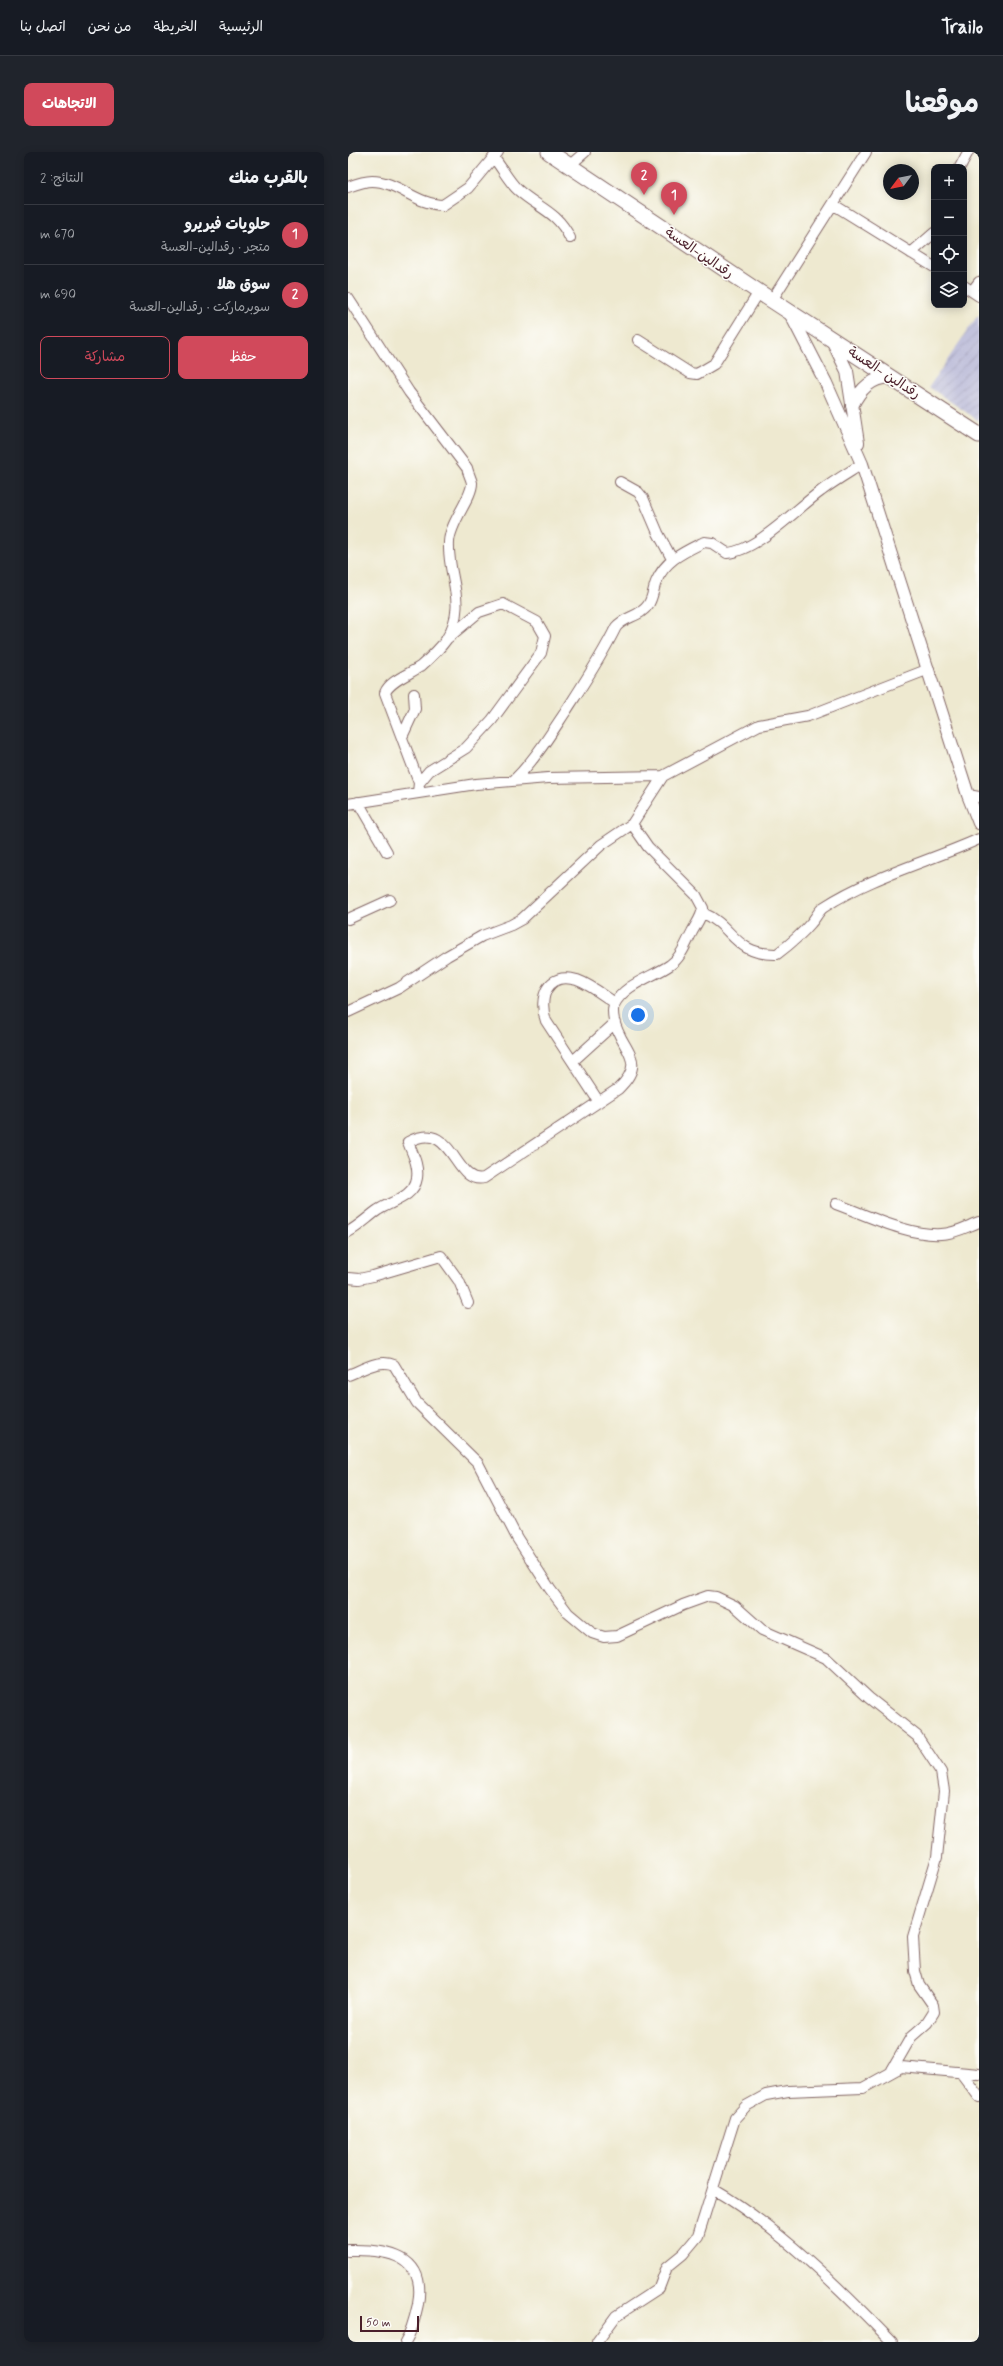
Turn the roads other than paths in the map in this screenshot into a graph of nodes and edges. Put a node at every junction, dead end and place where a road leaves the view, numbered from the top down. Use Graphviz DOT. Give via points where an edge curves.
graph roads {
  1 [pos="549,152"];
  2 [pos="584,152"];
  3 [pos="866,152"];
  4 [pos="968,152"];
  5 [pos="496,155"];
  6 [pos="962,164"];
  7 [pos="569,166"];
  8 [pos="348,187"];
  9 [pos="834,205"];
  10 [pos="931,236"];
  11 [pos="570,238"];
  12 [pos="911,253"];
  13 [pos="931,265"];
  14 [pos="979,282"];
  15 [pos="972,291"];
  16 [pos="759,292"];
  17 [pos="348,298"];
  18 [pos="772,300"];
  19 [pos="790,312"];
  20 [pos="831,338"];
  21 [pos="638,340"];
  22 [pos="890,377"];
  23 [pos="852,406"];
  24 [pos="979,435"];
  25 [pos="862,464"];
  26 [pos="620,482"];
  27 [pos="672,559"];
  28 [pos="446,639"];
  29 [pos="929,669"];
  30 [pos="414,694"];
  31 [pos="402,738"];
  32 [pos="663,776"];
  33 [pos="513,781"];
  34 [pos="419,788"];
  35 [pos="973,796"];
  36 [pos="353,803"];
  37 [pos="979,823"];
  38 [pos="632,824"];
  39 [pos="979,839"];
  40 [pos="387,852"];
  41 [pos="390,900"];
  42 [pos="703,913"];
  43 [pos="348,919"];
  44 [pos="615,1003"];
  45 [pos="348,1012"];
  46 [pos="615,1023"];
  47 [pos="573,1061"];
  48 [pos="599,1102"];
  49 [pos="836,1204"];
  50 [pos="979,1222"];
  51 [pos="348,1232"];
  52 [pos="348,1278"];
  53 [pos="468,1303"];
  54 [pos="348,1375"];
  55 [pos="892,2070"];
  56 [pos="961,2073"];
  57 [pos="979,2074"];
  58 [pos="979,2097"];
  59 [pos="713,2189"];
  60 [pos="348,2250"];
  61 [pos="405,2342"];
  62 [pos="597,2342"];
  63 [pos="892,2342"];
  1 -- 7 [label="main road, رقدالين-العسة"];
  2 -- 7 [label="street"];
  3 -- 9 [label="street"];
  4 -- 6 [label="street"];
  5 -- 8 [label="street" via="464,192 442,205 425,201 380,182 363,182"];
  5 -- 11 [label="street" via="518,190 558,219"];
  7 -- 16 [label="main road, رقدالين-العسة"];
  9 -- 12 [label="street"];
  9 -- 18 [label="street"];
  10 -- 12 [label="street"];
  12 -- 13 [label="street"];
  14 -- 15 [label="street"];
  16 -- 18 [label="main road, رقدالين-العسة"];
  16 -- 21 [label="street" via="714,364 697,374 690,373"];
  17 -- 28 [label="street" via="409,392 467,468 472,481 449,542 457,600 456,615"];
  18 -- 19 [label="main road, رقدالين-العسة"];
  19 -- 20 [label="main road, رقدالين -العسة"];
  19 -- 25 [label="street" via="826,383"];
  20 -- 22 [label="main road, رقدالين -العسة"];
  20 -- 23 [label="street" via="845,363"];
  22 -- 23 [label="street" via="882,377 866,386"];
  22 -- 24 [label="main road, رقدالين -العسة"];
  23 -- 25 [label="street"];
  25 -- 27 [label="street" via="820,491 792,516 743,549 728,553 712,543 704,542"];
  25 -- 29 [label="street"];
  26 -- 27 [label="street" via="638,492 643,498"];
  27 -- 33 [label="street" via="660,573 649,604 640,614 616,627 585,681 539,751"];
  28 -- 31 [label="street" via="437,652 421,666 387,688 387,702"];
  28 -- 34 [label="street" via="479,612 503,604 537,622 546,636 541,653 492,720 466,748 429,771"];
  29 -- 32 [label="street" via="808,716 759,725"];
  29 -- 35 [label="street"];
  30 -- 31 [label="street" via="415,709"];
  31 -- 34 [label="street"];
  32 -- 33 [label="street"];
  32 -- 38 [label="street"];
  33 -- 34 [label="street"];
  34 -- 36 [label="street"];
  35 -- 37 [label="street"];
  36 -- 40 [label="street"];
  38 -- 42 [label="street" via="648,847 702,902"];
  38 -- 45 [label="street" via="601,845 522,919 482,936 399,988"];
  39 -- 42 [label="street" via="894,872 823,908 812,923 777,954 756,952 744,947 714,917"];
  41 -- 43 [label="street"];
  42 -- 44 [label="street" via="671,965 631,987"];
  44 -- 46 [label="street" via="612,1008"];
  44 -- 47 [label="street" via="576,980 559,980 548,987 542,1001 546,1022"];
  46 -- 47 [label="street"];
  46 -- 48 [label="street" via="631,1056 632,1074 618,1089"];
  47 -- 48 [label="street"];
  48 -- 51 [label="street" via="493,1173 476,1180 463,1171 452,1150 444,1143 429,1137 408,1142 417,1165 417,1177 412,1188 405,1196 379,1209"];
  49 -- 50 [label="street" via="912,1231 942,1235"];
  52 -- 53 [label="street" via="365,1278 441,1256 459,1281"];
  54 -- 55 [label="street" via="384,1362 394,1365 417,1403 478,1463 517,1538 550,1590 568,1612 592,1633 604,1637 617,1636 689,1603 708,1596 716,1597 735,1606 762,1630 826,1658 869,1698 917,1736 941,1772 944,1792 937,1857 913,1937 915,1971 919,1985 933,2005 934,2012 927,2023 911,2037"];
  55 -- 56 [label="street" via="909,2066"];
  55 -- 59 [label="street" via="862,2088 788,2091 766,2095 746,2106 735,2118"];
  56 -- 57 [label="street"];
  56 -- 58 [label="street"];
  59 -- 62 [label="street" via="700,2232 683,2254 667,2267 659,2288 616,2316"];
  59 -- 63 [label="street" via="763,2223 850,2299"];
  60 -- 61 [label="street" via="388,2252 408,2262 417,2274 421,2289 412,2328"];
}
